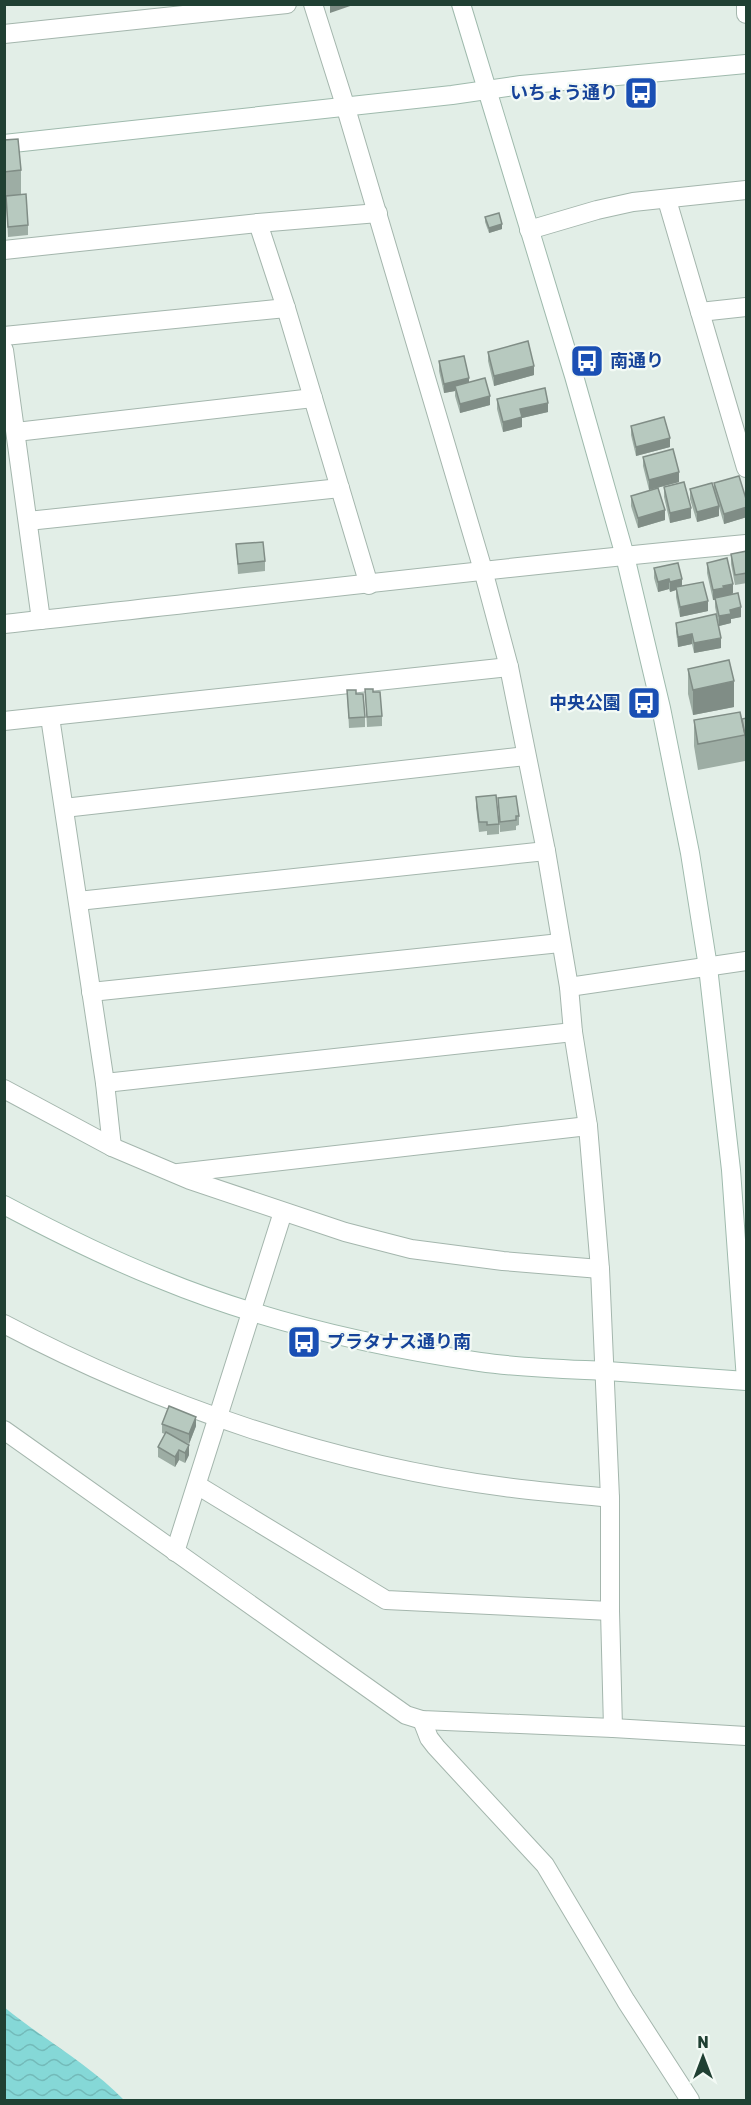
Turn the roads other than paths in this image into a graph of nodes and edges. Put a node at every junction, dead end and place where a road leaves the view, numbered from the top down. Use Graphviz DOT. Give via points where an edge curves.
graph roads {
  1 [pos="287,4"];
  2 [pos="313,4"];
  3 [pos="461,4"];
  4 [pos="746,4"];
  5 [pos="747,14"];
  6 [pos="4,34"];
  7 [pos="747,64"];
  8 [pos="487,90"];
  9 [pos="345,105"];
  10 [pos="4,144"];
  11 [pos="747,190"];
  12 [pos="667,200"];
  13 [pos="378,213"];
  14 [pos="258,223"];
  15 [pos="529,230"];
  16 [pos="4,250"];
  17 [pos="747,307"];
  18 [pos="286,308"];
  19 [pos="700,312"];
  20 [pos="4,336"];
  21 [pos="4,350"];
  22 [pos="313,398"];
  23 [pos="741,427"];
  24 [pos="16,432"];
  25 [pos="747,468"];
  26 [pos="340,488"];
  27 [pos="28,521"];
  28 [pos="747,544"];
  29 [pos="625,556"];
  30 [pos="483,570"];
  31 [pos="369,585"];
  32 [pos="41,620"];
  33 [pos="4,624"];
  34 [pos="509,667"];
  35 [pos="50,717"];
  36 [pos="4,721"];
  37 [pos="526,756"];
  38 [pos="64,808"];
  39 [pos="546,851"];
  40 [pos="78,901"];
  41 [pos="560,943"];
  42 [pos="747,961"];
  43 [pos="708,967"];
  44 [pos="569,987"];
  45 [pos="92,992"];
  46 [pos="573,1032"];
  47 [pos="105,1083"];
  48 [pos="5,1087"];
  49 [pos="588,1126"];
  50 [pos="112,1147"];
  51 [pos="176,1173"];
  52 [pos="4,1205"];
  53 [pos="283,1212"];
  54 [pos="600,1269"];
  55 [pos="250,1312"];
  56 [pos="4,1324"];
  57 [pos="606,1371"];
  58 [pos="747,1380"];
  59 [pos="218,1417"];
  60 [pos="4,1430"];
  61 [pos="197,1485"];
  62 [pos="610,1498"];
  63 [pos="175,1552"];
  64 [pos="610,1611"];
  65 [pos="422,1720"];
  66 [pos="613,1728"];
  67 [pos="747,1736"];
  68 [pos="690,2100"];
  1 -- 6 [label="street"];
  2 -- 9 [label="street"];
  3 -- 8 [label="street"];
  4 -- 5 [label="street"];
  7 -- 8 [label="street"];
  8 -- 9 [label="street"];
  8 -- 15 [label="street"];
  9 -- 10 [label="street"];
  9 -- 13 [label="street"];
  11 -- 12 [label="street"];
  12 -- 15 [label="street" via="633,202"];
  12 -- 19 [label="street"];
  13 -- 14 [label="street"];
  13 -- 30 [label="street"];
  14 -- 16 [label="street"];
  14 -- 18 [label="street"];
  15 -- 29 [label="street"];
  17 -- 19 [label="street"];
  18 -- 20 [label="street"];
  18 -- 22 [label="street"];
  19 -- 23 [label="street"];
  21 -- 24 [label="street"];
  22 -- 24 [label="street"];
  22 -- 26 [label="street"];
  23 -- 25 [label="street"];
  24 -- 27 [label="street"];
  26 -- 27 [label="street"];
  26 -- 31 [label="street"];
  27 -- 32 [label="street"];
  28 -- 29 [label="street"];
  29 -- 30 [label="street"];
  29 -- 43 [label="street" via="675,775"];
  30 -- 31 [label="street"];
  30 -- 34 [label="street"];
  31 -- 32 [label="street"];
  32 -- 33 [label="street"];
  34 -- 35 [label="street"];
  34 -- 37 [label="street"];
  35 -- 36 [label="street"];
  35 -- 38 [label="street"];
  37 -- 38 [label="street"];
  37 -- 39 [label="street"];
  38 -- 40 [label="street"];
  39 -- 40 [label="street"];
  39 -- 41 [label="street"];
  40 -- 45 [label="street"];
  41 -- 44 [label="street"];
  41 -- 45 [label="street"];
  42 -- 43 [label="street"];
  43 -- 44 [label="street"];
  43 -- 58 [label="street" via="731,1170"];
  44 -- 46 [label="street"];
  45 -- 47 [label="street"];
  46 -- 47 [label="street"];
  46 -- 49 [label="street"];
  47 -- 50 [label="street"];
  48 -- 50 [label="street"];
  49 -- 51 [label="street"];
  49 -- 54 [label="street"];
  50 -- 51 [label="street"];
  51 -- 53 [label="street"];
  52 -- 55 [label="street" via="161,1280"];
  53 -- 54 [label="street" via="411,1249"];
  53 -- 55 [label="street"];
  54 -- 57 [label="street"];
  55 -- 57 [label="street" via="430,1354 543,1368"];
  55 -- 59 [label="street"];
  56 -- 59 [label="street" via="138,1388"];
  57 -- 58 [label="street"];
  57 -- 62 [label="street"];
  59 -- 61 [label="street"];
  59 -- 62 [label="street" via="312,1446 412,1470 505,1487"];
  60 -- 63 [label="street"];
  61 -- 63 [label="street"];
  61 -- 64 [label="street" via="386,1600"];
  62 -- 64 [label="street"];
  63 -- 65 [label="street" via="406,1715"];
  64 -- 66 [label="street"];
  65 -- 66 [label="street"];
  65 -- 68 [label="street" via="436,1747 545,1865"];
  66 -- 67 [label="street"];
}
